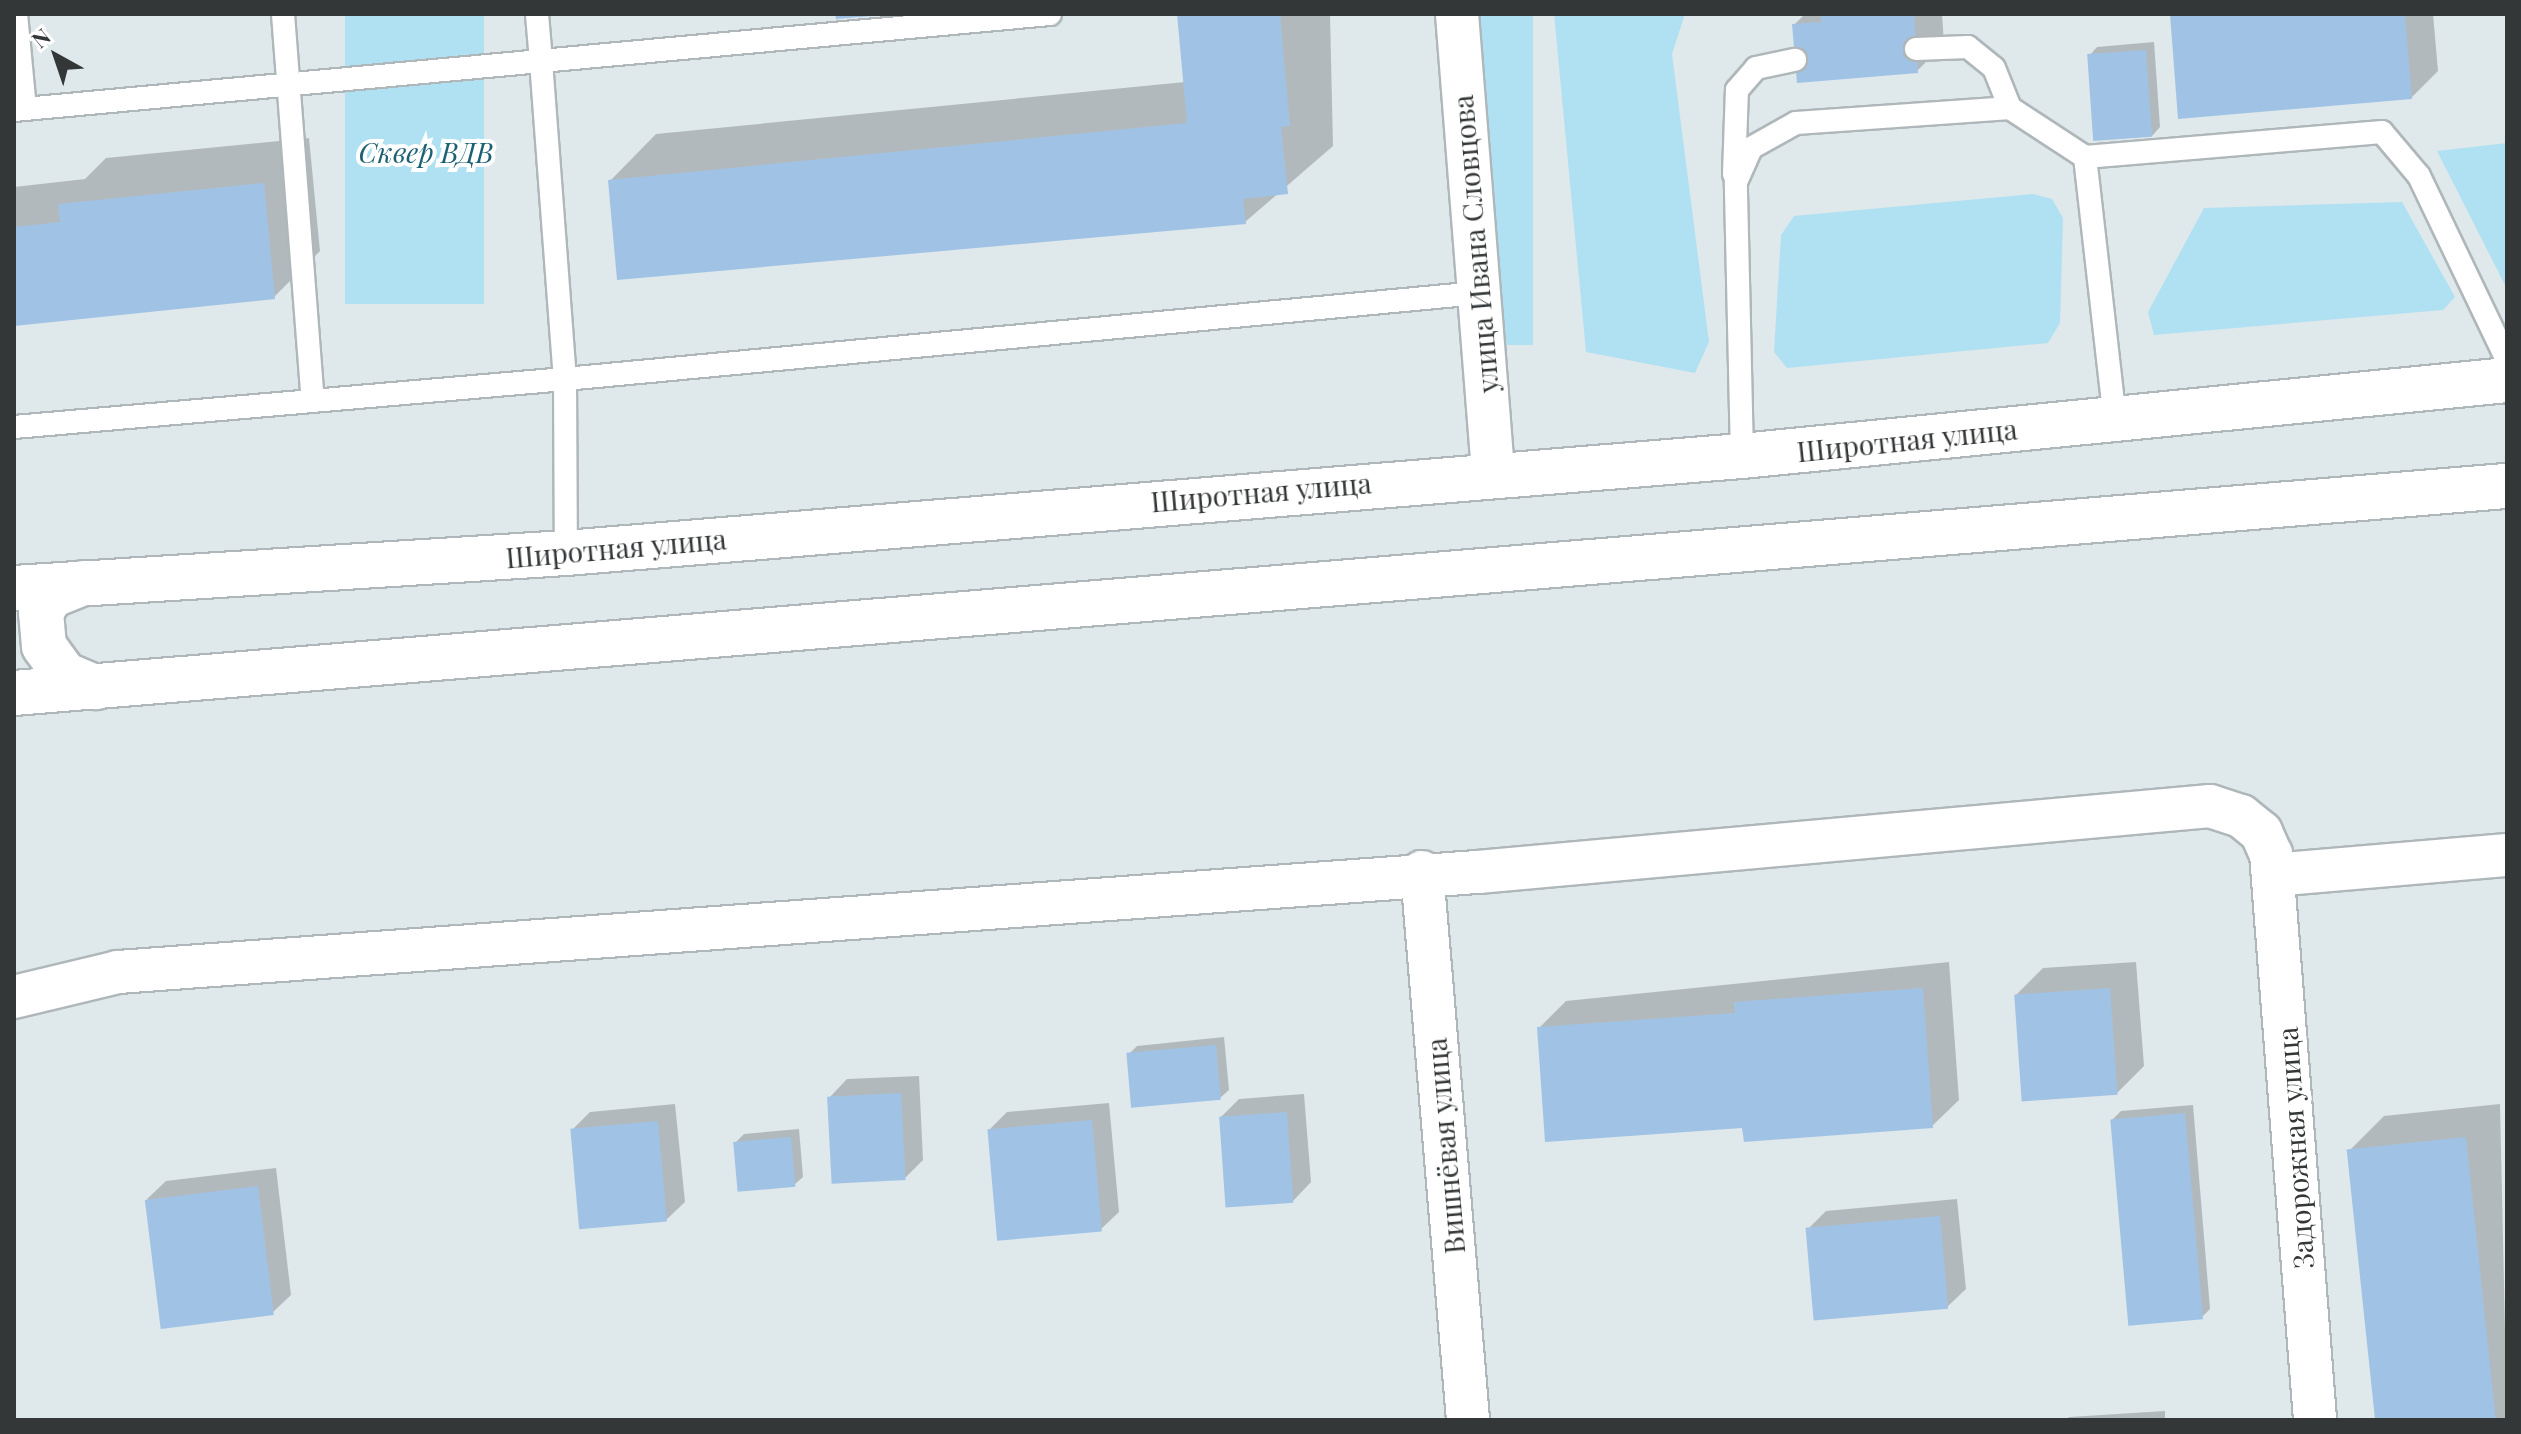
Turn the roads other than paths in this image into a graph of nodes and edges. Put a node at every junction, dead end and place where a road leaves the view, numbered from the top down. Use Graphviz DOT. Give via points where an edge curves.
graph roads {
  1 [pos="16,14"];
  2 [pos="283,14"];
  3 [pos="537,14"];
  4 [pos="1050,14"];
  5 [pos="1457,14"];
  6 [pos="1916,49"];
  7 [pos="1795,60"];
  8 [pos="541,61"];
  9 [pos="289,83"];
  10 [pos="2010,108"];
  11 [pos="20,110"];
  12 [pos="2085,157"];
  13 [pos="1735,201"];
  14 [pos="1479,293"];
  15 [pos="2507,360"];
  16 [pos="565,379"];
  17 [pos="2507,380"];
  18 [pos="313,400"];
  19 [pos="2115,419"];
  20 [pos="14,427"];
  21 [pos="1742,456"];
  22 [pos="1493,475"];
  23 [pos="2507,486"];
  24 [pos="566,553"];
  25 [pos="85,582"];
  26 [pos="14,588"];
  27 [pos="95,687"];
  28 [pos="14,693"];
  29 [pos="2507,855"];
  30 [pos="1422,872"];
  31 [pos="2273,875"];
  32 [pos="14,997"];
  33 [pos="1468,1420"];
  34 [pos="2315,1420"];
  1 -- 11 [label="lane"];
  2 -- 9 [label="lane"];
  3 -- 8 [label="lane"];
  4 -- 8 [label="lane"];
  5 -- 14 [label="street, улица Ивана Словцова"];
  6 -- 10 [label="lane" via="1968,47 1994,68"];
  7 -- 13 [label="lane" via="1756,68 1737,90"];
  8 -- 9 [label="lane"];
  8 -- 16 [label="lane"];
  9 -- 11 [label="lane"];
  9 -- 18 [label="lane"];
  10 -- 12 [label="lane"];
  10 -- 13 [label="lane" via="1779,128 1741,164"];
  12 -- 15 [label="lane" via="2382,132 2419,176"];
  12 -- 19 [label="lane"];
  13 -- 21 [label="lane"];
  14 -- 16 [label="lane"];
  14 -- 22 [label="street, улица Ивана Словцова"];
  16 -- 18 [label="lane"];
  16 -- 24 [label="lane"];
  17 -- 19 [label="main road, Широтная улица"];
  18 -- 20 [label="lane"];
  19 -- 21 [label="main road, Широтная улица"];
  21 -- 22 [label="main road, Широтная улица"];
  22 -- 24 [label="main road, Широтная улица"];
  23 -- 27 [label="main road"];
  24 -- 25 [label="main road, Широтная улица"];
  25 -- 26 [label="main road, Широтная улица"];
  25 -- 27 [label="main road" via="51,596 41,612 43,635 64,674"];
  27 -- 28 [label="main road"];
  29 -- 31 [label="street"];
  30 -- 31 [label="street, Задорожная улица" via="2210,806 2261,832"];
  30 -- 32 [label="street, Задорожная улица" via="118,972"];
  30 -- 33 [label="street, Вишнёвая улица"];
  31 -- 34 [label="street, Задорожная улица"];
}
